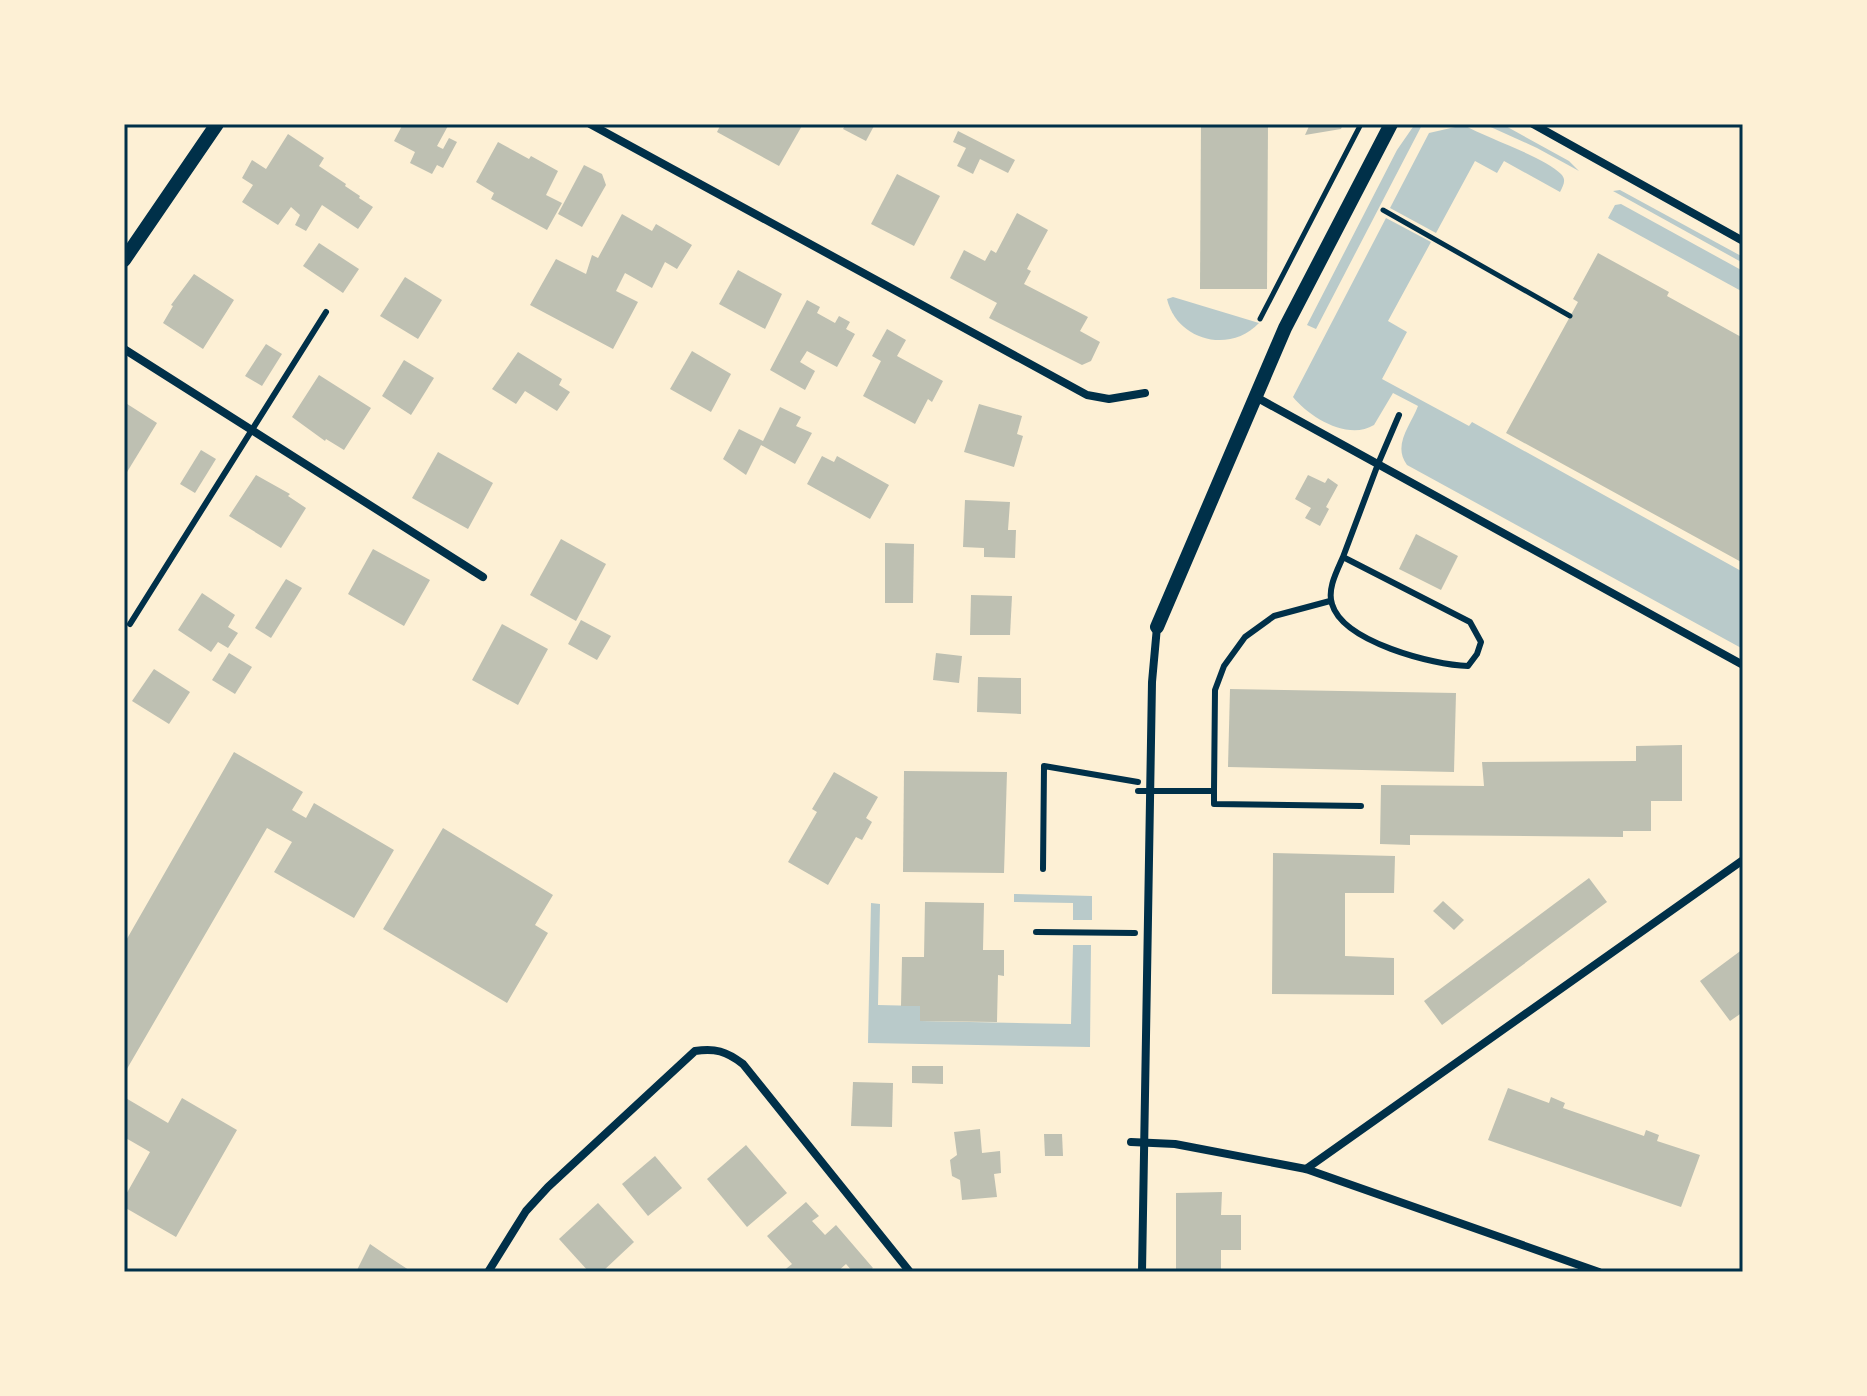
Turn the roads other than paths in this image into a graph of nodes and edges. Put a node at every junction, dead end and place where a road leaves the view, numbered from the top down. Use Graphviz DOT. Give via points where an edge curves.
graph roads {
  1 [pos="217,124"];
  2 [pos="590,124"];
  3 [pos="1391,124"];
  4 [pos="1533,124"];
  5 [pos="1743,241"];
  6 [pos="124,260"];
  7 [pos="326,312"];
  8 [pos="124,349"];
  9 [pos="1145,393"];
  10 [pos="1254,396"];
  11 [pos="1399,415"];
  12 [pos="253,431"];
  13 [pos="1378,464"];
  14 [pos="1343,557"];
  15 [pos="483,577"];
  16 [pos="1330,601"];
  17 [pos="130,624"];
  18 [pos="1157,627"];
  19 [pos="1743,665"];
  20 [pos="1138,782"];
  21 [pos="1138,791"];
  22 [pos="1150,791"];
  23 [pos="1214,791"];
  24 [pos="1361,806"];
  25 [pos="1743,860"];
  26 [pos="1043,869"];
  27 [pos="1036,932"];
  28 [pos="1135,933"];
  29 [pos="1131,1142"];
  30 [pos="1145,1142"];
  31 [pos="1306,1169"];
  32 [pos="488,1272"];
  33 [pos="910,1272"];
  34 [pos="1142,1272"];
  35 [pos="1599,1272"];
  1 -- 6 [label="street"];
  2 -- 9 [label="street" via="1087,395 1109,399"];
  3 -- 10 [label="street"];
  4 -- 5 [label="street"];
  7 -- 12 [label="lane"];
  8 -- 12 [label="street"];
  10 -- 13 [label="street"];
  10 -- 18 [label="street"];
  11 -- 13 [label="lane"];
  12 -- 15 [label="street"];
  12 -- 17 [label="lane"];
  13 -- 14 [label="lane"];
  13 -- 19 [label="street"];
  14 -- 16 [label="lane"];
  14 -- 16 [label="lane" via="1470,622 1481,642 1468,666 1430,662 1361,636 1341,621"];
  16 -- 23 [label="lane" via="1274,616 1245,637 1224,666 1215,690"];
  18 -- 22 [label="street"];
  20 -- 26 [label="lane" via="1044,766"];
  21 -- 22 [label="lane"];
  22 -- 23 [label="lane"];
  22 -- 30 [label="street"];
  23 -- 24 [label="lane" via="1214,804"];
  25 -- 31 [label="street"];
  27 -- 28 [label="lane"];
  29 -- 30 [label="street"];
  30 -- 31 [label="street"];
  30 -- 34 [label="street"];
  31 -- 35 [label="street"];
  32 -- 33 [label="street" via="526,1211 695,1051 711,1049 728,1052 743,1064"];
}
